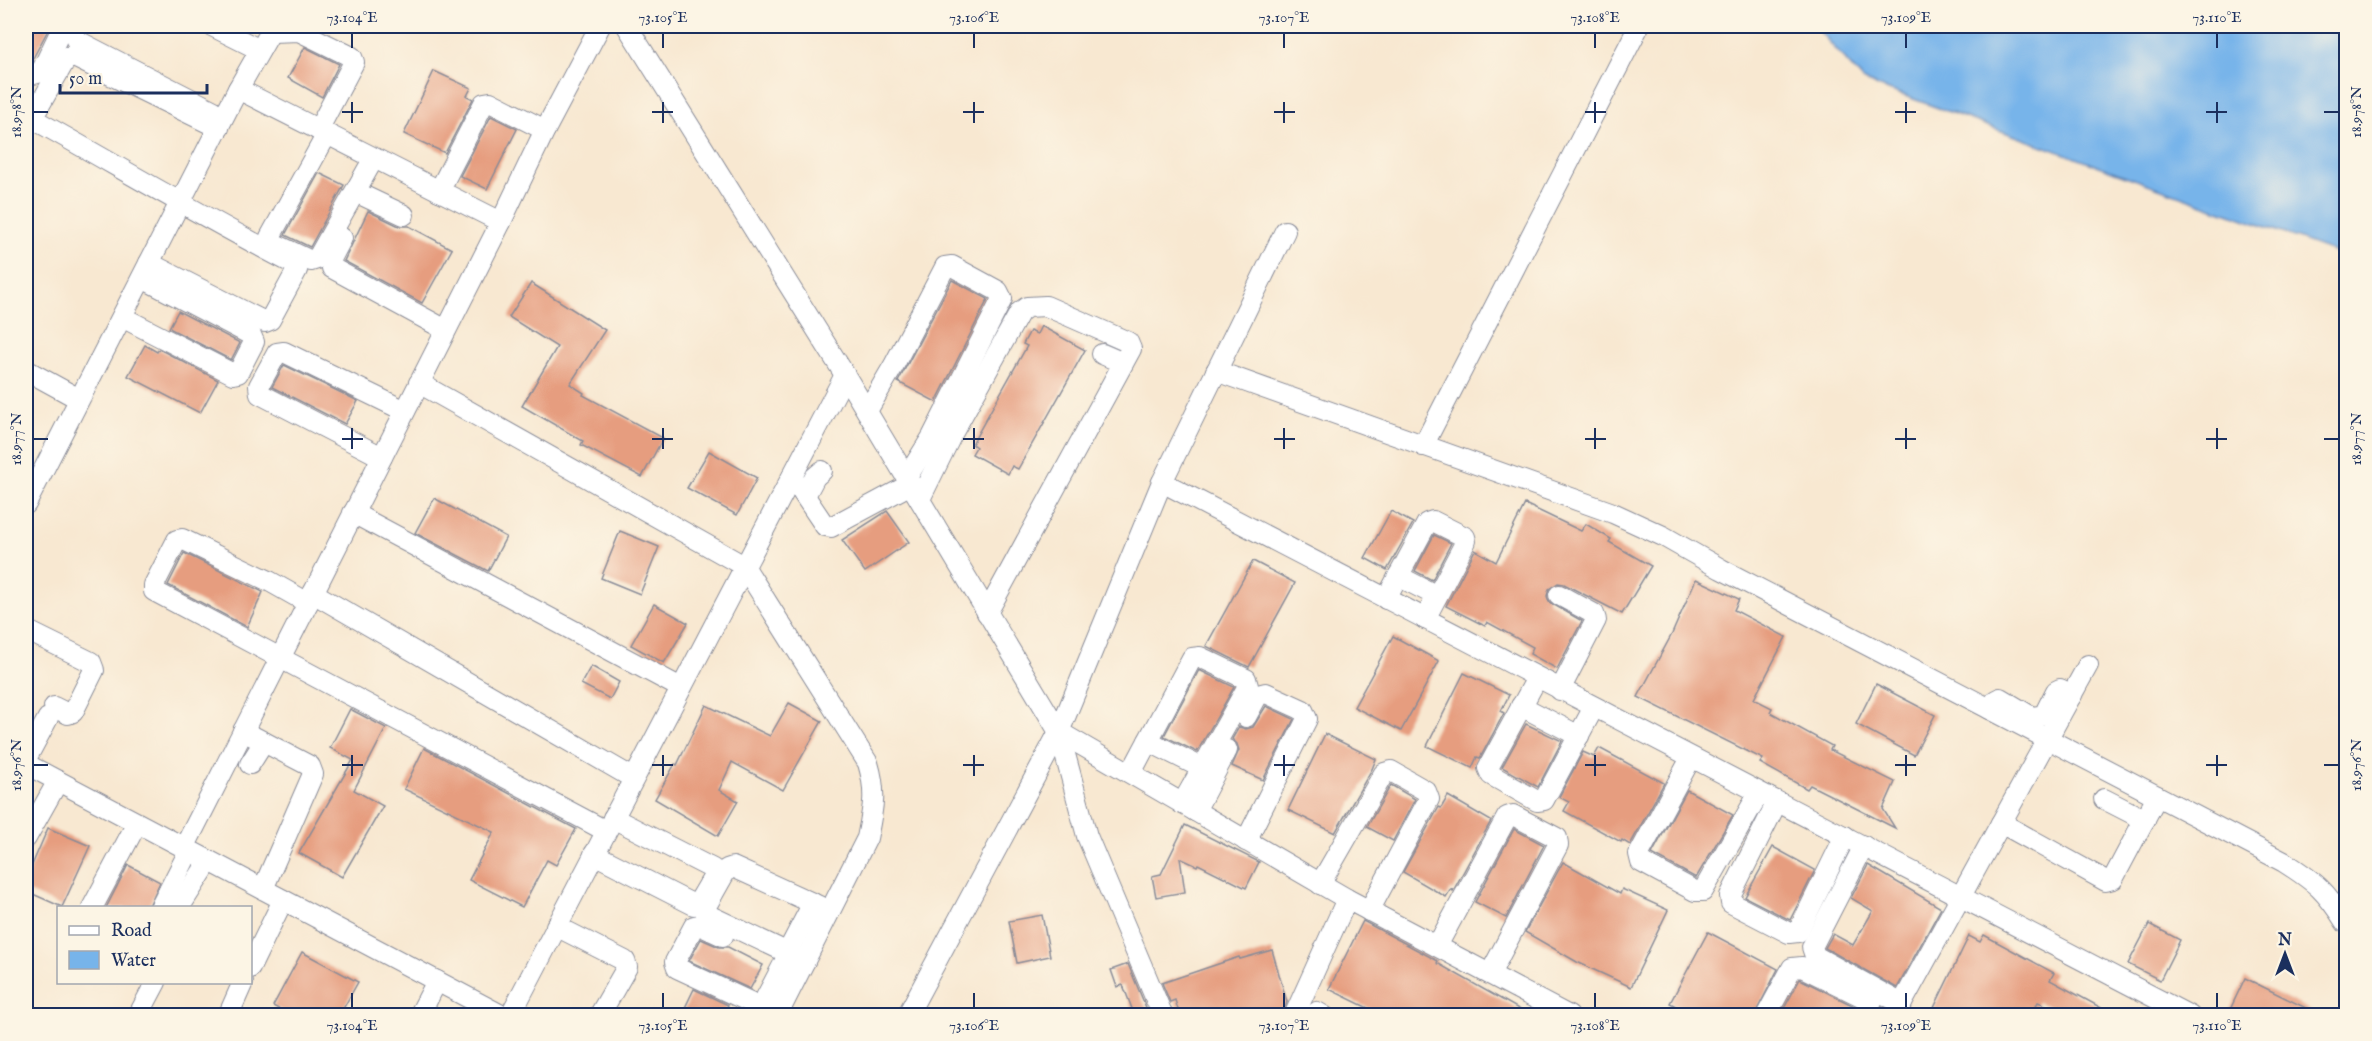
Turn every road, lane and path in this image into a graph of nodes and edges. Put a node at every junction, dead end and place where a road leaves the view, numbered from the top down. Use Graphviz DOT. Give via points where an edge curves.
graph roads {
  1 [pos="63,26"];
  2 [pos="76,26"];
  3 [pos="212,26"];
  4 [pos="600,26"];
  5 [pos="627,26"];
  6 [pos="1639,26"];
  7 [pos="272,29"];
  8 [pos="260,50"];
  9 [pos="26,73"];
  10 [pos="238,89"];
  11 [pos="221,122"];
  12 [pos="318,130"];
  13 [pos="545,130"];
  14 [pos="378,160"];
  15 [pos="438,191"];
  16 [pos="364,196"];
  17 [pos="181,202"];
  18 [pos="404,215"];
  19 [pos="501,222"];
  20 [pos="1285,231"];
  21 [pos="146,270"];
  22 [pos="122,317"];
  23 [pos="446,330"];
  24 [pos="1102,354"];
  25 [pos="1123,363"];
  26 [pos="26,370"];
  27 [pos="1216,371"];
  28 [pos="845,375"];
  29 [pos="419,383"];
  30 [pos="79,399"];
  31 [pos="405,411"];
  32 [pos="867,411"];
  33 [pos="1423,446"];
  34 [pos="382,457"];
  35 [pos="822,471"];
  36 [pos="32,476"];
  37 [pos="792,477"];
  38 [pos="1162,482"];
  39 [pos="912,487"];
  40 [pos="805,496"];
  41 [pos="26,504"];
  42 [pos="353,513"];
  43 [pos="744,566"];
  44 [pos="1398,576"];
  45 [pos="1437,596"];
  46 [pos="1559,596"];
  47 [pos="310,598"];
  48 [pos="1386,599"];
  49 [pos="987,613"];
  50 [pos="1425,619"];
  51 [pos="26,630"];
  52 [pos="280,658"];
  53 [pos="2088,665"];
  54 [pos="1537,678"];
  55 [pos="681,688"];
  56 [pos="1560,690"];
  57 [pos="2072,695"];
  58 [pos="1521,706"];
  59 [pos="1594,707"];
  60 [pos="2012,715"];
  61 [pos="243,731"];
  62 [pos="1059,732"];
  63 [pos="1579,736"];
  64 [pos="2048,739"];
  65 [pos="1148,741"];
  66 [pos="264,742"];
  67 [pos="1691,758"];
  68 [pos="26,759"];
  69 [pos="26,764"];
  70 [pos="250,764"];
  71 [pos="1202,768"];
  72 [pos="1131,774"];
  73 [pos="633,778"];
  74 [pos="58,781"];
  75 [pos="1759,793"];
  76 [pos="2157,796"];
  77 [pos="2103,799"];
  78 [pos="1777,802"];
  79 [pos="1189,808"];
  80 [pos="2145,820"];
  81 [pos="137,823"];
  82 [pos="2001,823"];
  83 [pos="609,825"];
  84 [pos="1845,836"];
  85 [pos="26,838"];
  86 [pos="1246,841"];
  87 [pos="1864,846"];
  88 [pos="187,849"];
  89 [pos="594,854"];
  90 [pos="208,861"];
  91 [pos="1320,884"];
  92 [pos="263,890"];
  93 [pos="1961,896"];
  94 [pos="1347,899"];
  95 [pos="283,900"];
  96 [pos="93,906"];
  97 [pos="161,906"];
  98 [pos="180,906"];
  99 [pos="822,907"];
  100 [pos="1369,911"];
  101 [pos="2346,923"];
  102 [pos="556,926"];
  103 [pos="1437,946"];
  104 [pos="794,962"];
  105 [pos="252,964"];
  106 [pos="1490,974"];
  107 [pos="437,981"];
  108 [pos="155,984"];
  109 [pos="242,984"];
  110 [pos="1867,1008"];
  111 [pos="1898,1011"];
  112 [pos="772,1013"];
  113 [pos="138,1016"];
  114 [pos="228,1016"];
  115 [pos="418,1016"];
  116 [pos="503,1016"];
  117 [pos="510,1016"];
  118 [pos="599,1016"];
  119 [pos="907,1016"];
  120 [pos="1163,1016"];
  121 [pos="1294,1016"];
  122 [pos="1312,1016"];
  123 [pos="1324,1016"];
  124 [pos="1569,1016"];
  125 [pos="1766,1016"];
  126 [pos="2190,1016"];
  1 -- 9 [label="street" via="41,72"];
  2 -- 11 [label="street" via="76,39"];
  3 -- 8 [label="street"];
  4 -- 13 [label="street"];
  5 -- 28 [label="street"];
  6 -- 33 [label="street"];
  7 -- 8 [label="street"];
  7 -- 12 [label="street" via="299,31 352,57 354,62 329,108 320,106"];
  8 -- 10 [label="street"];
  10 -- 11 [label="street"];
  10 -- 12 [label="street"];
  11 -- 17 [label="street"];
  11 -- 17 [label="street" via="74,57 67,57 34,115 35,120"];
  12 -- 14 [label="street"];
  12 -- 14 [label="street" via="270,237 273,243 311,261 317,259"];
  13 -- 15 [label="street" via="490,102 484,103"];
  13 -- 19 [label="street"];
  14 -- 15 [label="street"];
  14 -- 16 [label="street"];
  15 -- 19 [label="street"];
  16 -- 18 [label="street"];
  16 -- 23 [label="street" via="331,259 332,267"];
  17 -- 21 [label="street"];
  17 -- 21 [label="street" via="294,264 297,270 270,320 264,322"];
  19 -- 23 [label="street"];
  20 -- 27 [label="street"];
  21 -- 22 [label="street"];
  21 -- 22 [label="street" via="251,335 254,342 238,373 233,374"];
  22 -- 30 [label="street"];
  23 -- 29 [label="street"];
  24 -- 25 [label="street"];
  25 -- 39 [label="street" via="1131,349 1128,342 1046,306 1027,307 1020,312"];
  25 -- 49 [label="street"];
  26 -- 30 [label="street"];
  27 -- 33 [label="street"];
  27 -- 38 [label="street"];
  28 -- 32 [label="street"];
  28 -- 37 [label="street"];
  29 -- 31 [label="street"];
  29 -- 43 [label="street"];
  30 -- 36 [label="street"];
  31 -- 34 [label="street"];
  31 -- 34 [label="street" via="284,352 277,353 259,386 260,394"];
  32 -- 39 [label="street"];
  32 -- 39 [label="street" via="945,267 952,266 998,291 1002,299 932,437"];
  33 -- 60 [label="street" via="1613,513 1664,536 1721,569"];
  34 -- 42 [label="street"];
  35 -- 40 [label="street"];
  36 -- 41 [label="street"];
  37 -- 40 [label="street"];
  37 -- 43 [label="street"];
  38 -- 48 [label="street"];
  38 -- 62 [label="street"];
  39 -- 40 [label="street" via="831,527 825,526"];
  39 -- 49 [label="street"];
  42 -- 47 [label="street"];
  42 -- 55 [label="street"];
  43 -- 55 [label="street"];
  43 -- 99 [label="street" via="868,763 874,784 867,838"];
  44 -- 45 [label="street"];
  44 -- 45 [label="street" via="1427,523 1433,521 1465,537"];
  44 -- 48 [label="street"];
  45 -- 50 [label="street"];
  46 -- 56 [label="street" via="1594,614 1596,620"];
  47 -- 52 [label="street"];
  47 -- 52 [label="street" via="182,539 177,540 158,576 154,591"];
  47 -- 73 [label="street"];
  48 -- 50 [label="street"];
  49 -- 62 [label="street"];
  50 -- 54 [label="street"];
  51 -- 68 [label="street" via="91,662 94,670 73,712 51,712"];
  52 -- 61 [label="street"];
  52 -- 83 [label="street"];
  53 -- 57 [label="street"];
  54 -- 56 [label="street"];
  54 -- 58 [label="street"];
  55 -- 73 [label="street"];
  56 -- 59 [label="street"];
  57 -- 60 [label="street" via="2056,691 2044,715"];
  57 -- 64 [label="street"];
  58 -- 63 [label="street"];
  58 -- 63 [label="street" via="1488,768 1491,775 1537,801 1544,800"];
  59 -- 63 [label="street"];
  59 -- 67 [label="street"];
  60 -- 64 [label="street"];
  61 -- 66 [label="street"];
  61 -- 88 [label="street"];
  62 -- 72 [label="street"];
  62 -- 119 [label="street"];
  62 -- 120 [label="street" via="1087,836"];
  64 -- 76 [label="street"];
  64 -- 82 [label="street"];
  65 -- 71 [label="street"];
  65 -- 71 [label="street" via="1192,657 1200,657 1246,679 1248,686"];
  65 -- 72 [label="street"];
  66 -- 70 [label="street"];
  66 -- 92 [label="street" via="310,766 313,774"];
  67 -- 75 [label="street"];
  67 -- 75 [label="street" via="1639,854 1641,862 1695,891 1703,891"];
  69 -- 74 [label="street"];
  71 -- 79 [label="street"];
  72 -- 79 [label="street"];
  73 -- 83 [label="street"];
  74 -- 81 [label="street"];
  74 -- 85 [label="street"];
  75 -- 78 [label="street"];
  76 -- 80 [label="street"];
  76 -- 101 [label="street" via="2314,881"];
  77 -- 80 [label="street"];
  78 -- 84 [label="street"];
  78 -- 84 [label="street" via="1730,896 1731,903 1789,933 1798,932"];
  79 -- 86 [label="street"];
  79 -- 86 [label="street" via="1258,695 1266,693 1303,710 1307,719"];
  80 -- 82 [label="street" via="2114,879 2106,881"];
  81 -- 88 [label="street"];
  81 -- 96 [label="street"];
  82 -- 93 [label="street"];
  83 -- 89 [label="street"];
  83 -- 89 [label="street" via="713,868 715,874 694,905"];
  84 -- 87 [label="street"];
  86 -- 91 [label="street"];
  87 -- 93 [label="street"];
  87 -- 111 [label="street" via="1812,947 1815,956"];
  88 -- 90 [label="street"];
  88 -- 97 [label="street"];
  89 -- 102 [label="street"];
  90 -- 92 [label="street"];
  90 -- 98 [label="street"];
  91 -- 94 [label="street"];
  91 -- 100 [label="street" via="1384,773 1391,771 1426,791 1429,799"];
  92 -- 95 [label="street"];
  93 -- 111 [label="street"];
  93 -- 126 [label="street"];
  94 -- 100 [label="street"];
  94 -- 121 [label="street"];
  95 -- 105 [label="street"];
  95 -- 107 [label="street"];
  99 -- 104 [label="street"];
  99 -- 104 [label="street" via="733,867 727,868 705,908 706,914"];
  100 -- 103 [label="street"];
  102 -- 117 [label="street"];
  102 -- 118 [label="street" via="625,961 627,967"];
  103 -- 106 [label="street"];
  103 -- 106 [label="street" via="1507,817 1513,815 1548,833 1557,838 1558,845"];
  104 -- 112 [label="street"];
  104 -- 112 [label="street" via="699,925 694,926 675,962 676,968"];
  106 -- 124 [label="street"];
  107 -- 115 [label="street"];
  107 -- 116 [label="street"];
  108 -- 113 [label="street"];
  109 -- 114 [label="street"];
  110 -- 111 [label="street"];
  110 -- 125 [label="street" via="1802,966 1792,969"];
  122 -- 123 [label="street" via="1317,1012"];
}
